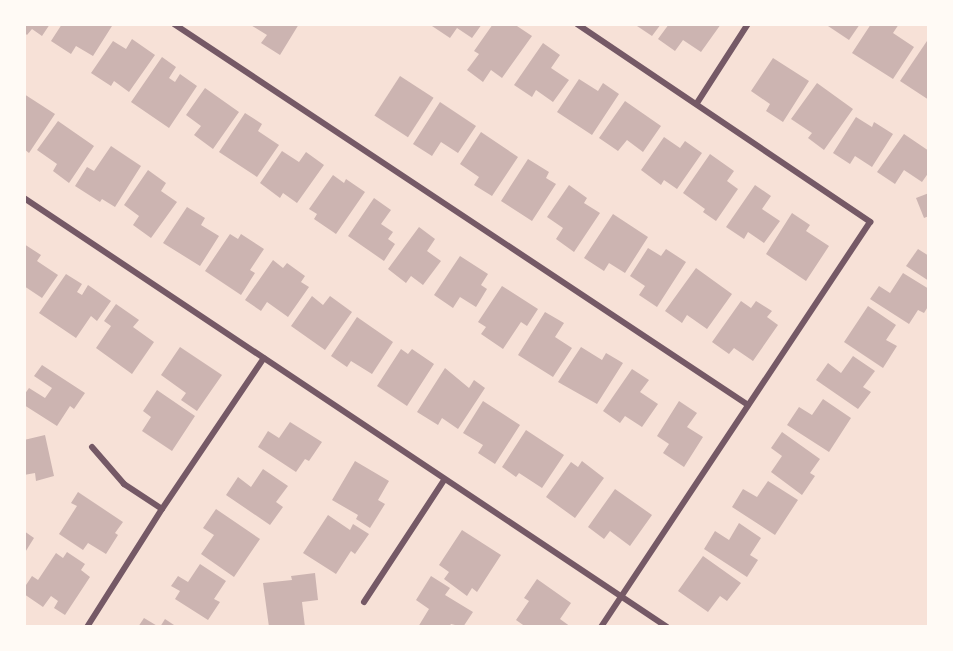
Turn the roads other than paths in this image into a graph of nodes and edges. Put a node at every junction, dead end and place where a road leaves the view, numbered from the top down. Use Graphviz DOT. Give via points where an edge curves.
graph roads {
  1 [pos="174,24"];
  2 [pos="577,24"];
  3 [pos="748,24"];
  4 [pos="697,103"];
  5 [pos="24,198"];
  6 [pos="264,358"];
  7 [pos="748,405"];
  8 [pos="92,447"];
  9 [pos="444,480"];
  10 [pos="162,509"];
  11 [pos="621,597"];
  12 [pos="364,602"];
  13 [pos="87,627"];
  14 [pos="601,627"];
  15 [pos="667,627"];
  1 -- 7 [label="street"];
  2 -- 4 [label="street"];
  3 -- 4 [label="street"];
  4 -- 7 [label="street" via="870,222"];
  5 -- 6 [label="street"];
  6 -- 9 [label="street"];
  6 -- 10 [label="street"];
  7 -- 11 [label="street"];
  8 -- 10 [label="street" via="124,484"];
  9 -- 11 [label="street"];
  9 -- 12 [label="street"];
  10 -- 13 [label="street"];
  11 -- 14 [label="street"];
  11 -- 15 [label="street"];
}
